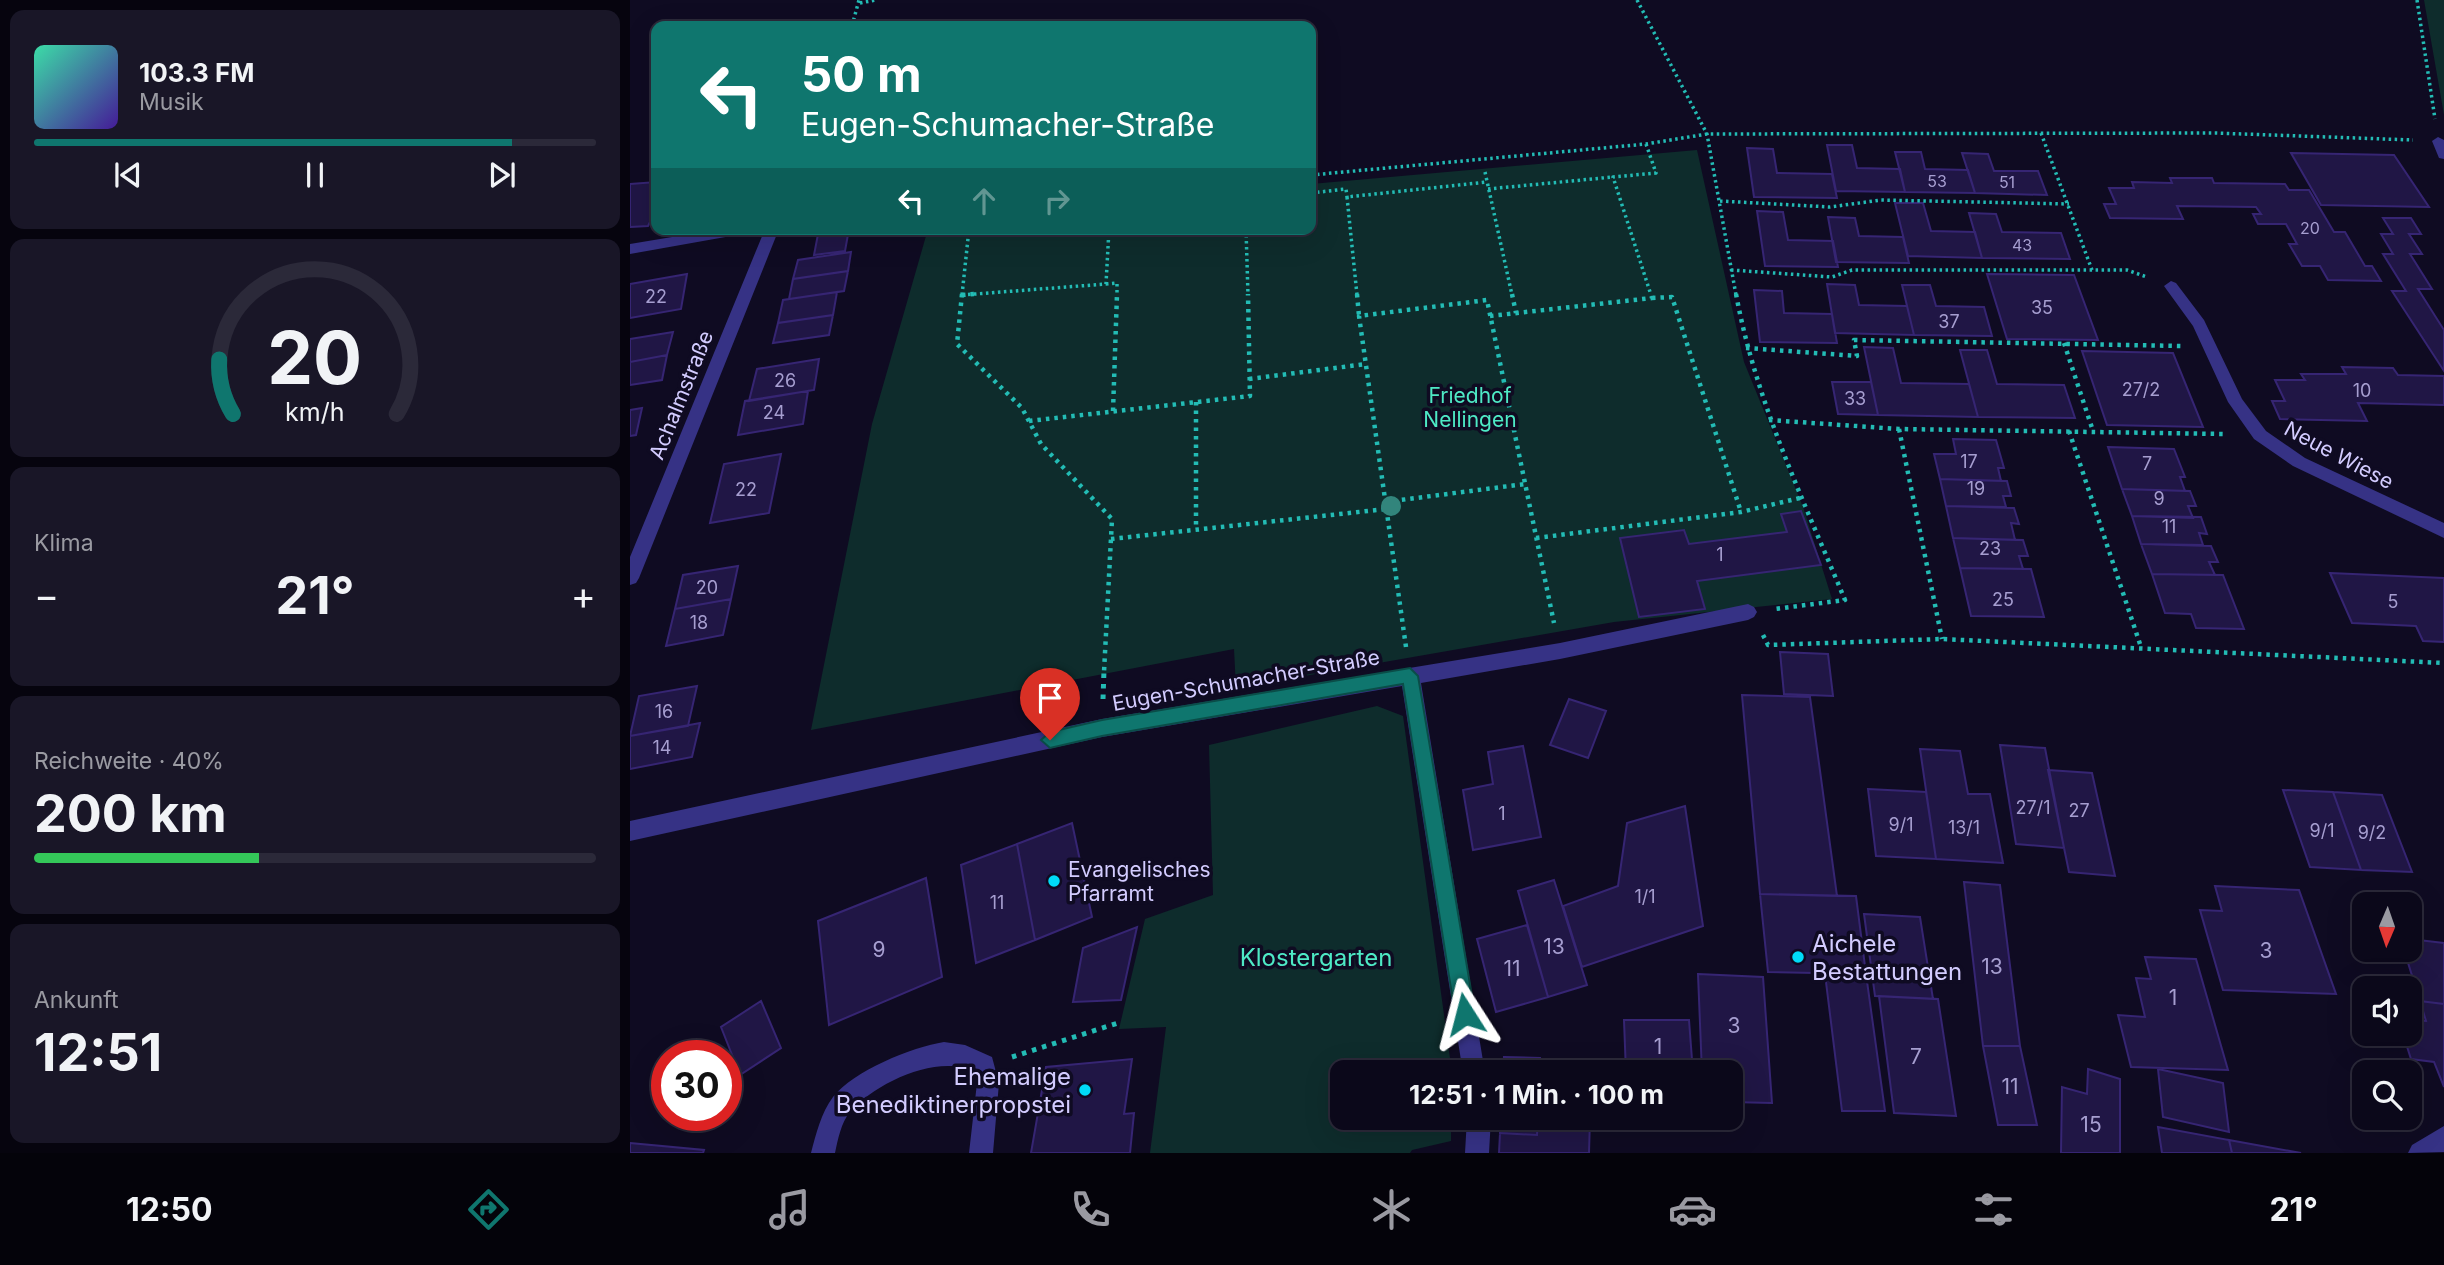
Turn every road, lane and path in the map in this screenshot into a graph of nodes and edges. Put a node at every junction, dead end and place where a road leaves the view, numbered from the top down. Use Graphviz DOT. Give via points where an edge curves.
graph roads {
  1 [pos="876,0"];
  2 [pos="1637,0"];
  3 [pos="2417,0"];
  4 [pos="860,2"];
  5 [pos="854,21"];
  6 [pos="2041,133"];
  7 [pos="1707,134"];
  8 [pos="2438,141"];
  9 [pos="1646,144"];
  10 [pos="2444,155"];
  11 [pos="1485,172"];
  12 [pos="1316,175"];
  13 [pos="1613,177"];
  14 [pos="1487,182"];
  15 [pos="1488,189"];
  16 [pos="1316,192"];
  17 [pos="1347,197"];
  18 [pos="1720,201"];
  19 [pos="2069,204"];
  20 [pos="713,235"];
  21 [pos="770,235"];
  22 [pos="968,235"];
  23 [pos="1110,235"];
  24 [pos="1246,235"];
  25 [pos="630,249"];
  26 [pos="1731,270"];
  27 [pos="2092,270"];
  28 [pos="1106,284"];
  29 [pos="2171,286"];
  30 [pos="962,295"];
  31 [pos="1652,299"];
  32 [pos="1516,313"];
  33 [pos="1359,316"];
  34 [pos="1490,316"];
  35 [pos="2064,343"];
  36 [pos="2209,347"];
  37 [pos="1746,348"];
  38 [pos="1366,364"];
  39 [pos="1250,379"];
  40 [pos="1196,402"];
  41 [pos="1113,411"];
  42 [pos="1769,420"];
  43 [pos="1029,421"];
  44 [pos="1899,429"];
  45 [pos="2069,431"];
  46 [pos="2093,431"];
  47 [pos="2260,435"];
  48 [pos="1525,484"];
  49 [pos="1804,497"];
  50 [pos="1385,502"];
  51 [pos="1386,509"];
  52 [pos="1741,512"];
  53 [pos="1196,528"];
  54 [pos="2444,531"];
  55 [pos="1536,538"];
  56 [pos="1111,539"];
  57 [pos="630,578"];
  58 [pos="1748,612"];
  59 [pos="1942,639"];
  60 [pos="2141,647"];
  61 [pos="1560,651"];
  62 [pos="2444,663"];
  63 [pos="1410,676"];
  64 [pos="1102,728"];
  65 [pos="630,831"];
  66 [pos="1121,1022"];
  67 [pos="1472,1060"];
  68 [pos="984,1065"];
  69 [pos="1478,1130"];
  70 [pos="2444,1138"];
  71 [pos="823,1153"];
  72 [pos="982,1153"];
  73 [pos="1477,1153"];
  74 [pos="2420,1153"];
  1 -- 4 [label="path"];
  2 -- 7 [label="path"];
  3 -- 8 [label="path"];
  4 -- 5 [label="path"];
  6 -- 7 [label="path"];
  6 -- 8 [label="path" via="2215,132"];
  6 -- 19 [label="path"];
  7 -- 9 [label="path"];
  7 -- 18 [label="path"];
  8 -- 10 [label="street"];
  9 -- 12 [label="path"];
  9 -- 13 [label="path" via="1656,173"];
  11 -- 14 [label="path"];
  13 -- 15 [label="path"];
  13 -- 31 [label="path"];
  14 -- 15 [label="path"];
  14 -- 17 [label="path"];
  15 -- 32 [label="path"];
  16 -- 17 [label="path" via="1346,189"];
  17 -- 33 [label="path"];
  18 -- 19 [label="path" via="1830,207 1881,200"];
  18 -- 26 [label="path"];
  19 -- 27 [label="path"];
  20 -- 25 [label="street"];
  21 -- 57 [label="street, Achalmstraße"];
  22 -- 30 [label="path"];
  23 -- 28 [label="path"];
  24 -- 39 [label="path"];
  26 -- 27 [label="path" via="1832,277 1852,270"];
  26 -- 37 [label="path"];
  27 -- 29 [label="path" via="2127,270"];
  28 -- 30 [label="path"];
  28 -- 41 [label="path" via="1117,283"];
  29 -- 36 [label="street, Neue Wiese" via="2199,324"];
  30 -- 43 [label="path" via="957,344 1022,408"];
  31 -- 32 [label="path"];
  31 -- 52 [label="path" via="1672,297"];
  32 -- 34 [label="path"];
  33 -- 34 [label="path" via="1487,300"];
  33 -- 38 [label="path"];
  34 -- 48 [label="path"];
  35 -- 36 [label="path"];
  35 -- 37 [label="path" via="1854,340 1857,356"];
  35 -- 46 [label="path"];
  36 -- 47 [label="street, Neue Wiese" via="2241,411"];
  37 -- 42 [label="path"];
  38 -- 39 [label="path"];
  38 -- 50 [label="path"];
  39 -- 40 [label="path" via="1250,396"];
  40 -- 41 [label="path"];
  40 -- 53 [label="path"];
  41 -- 43 [label="path"];
  42 -- 44 [label="path"];
  42 -- 49 [label="path"];
  43 -- 56 [label="path" via="1041,444 1112,519"];
  44 -- 45 [label="path"];
  44 -- 59 [label="path"];
  45 -- 46 [label="path"];
  45 -- 60 [label="path"];
  46 -- 47 [label="path"];
  47 -- 54 [label="street, Neue Wiese" via="2300,462"];
  48 -- 50 [label="path"];
  48 -- 55 [label="path"];
  49 -- 52 [label="path"];
  49 -- 58 [label="path" via="1845,600"];
  50 -- 51 [label="path"];
  51 -- 53 [label="path"];
  51 -- 63 [label="path"];
  52 -- 55 [label="path"];
  53 -- 56 [label="path"];
  55 -- 61 [label="path"];
  56 -- 64 [label="path"];
  58 -- 59 [label="path" via="1769,645"];
  58 -- 61 [label="street, Eugen-Schumacher-Straße"];
  59 -- 60 [label="path"];
  60 -- 62 [label="path"];
  61 -- 63 [label="street, Eugen-Schumacher-Straße"];
  63 -- 64 [label="street, Eugen-Schumacher-Straße"];
  63 -- 67 [label="street"];
  64 -- 65 [label="street, Eugen-Schumacher-Straße"];
  66 -- 68 [label="path"];
  68 -- 71 [label="street" via="962,1054 941,1053 864,1085 843,1103"];
  68 -- 72 [label="street" via="988,1083"];
  69 -- 73 [label="street"];
  70 -- 74 [label="street"];
}
